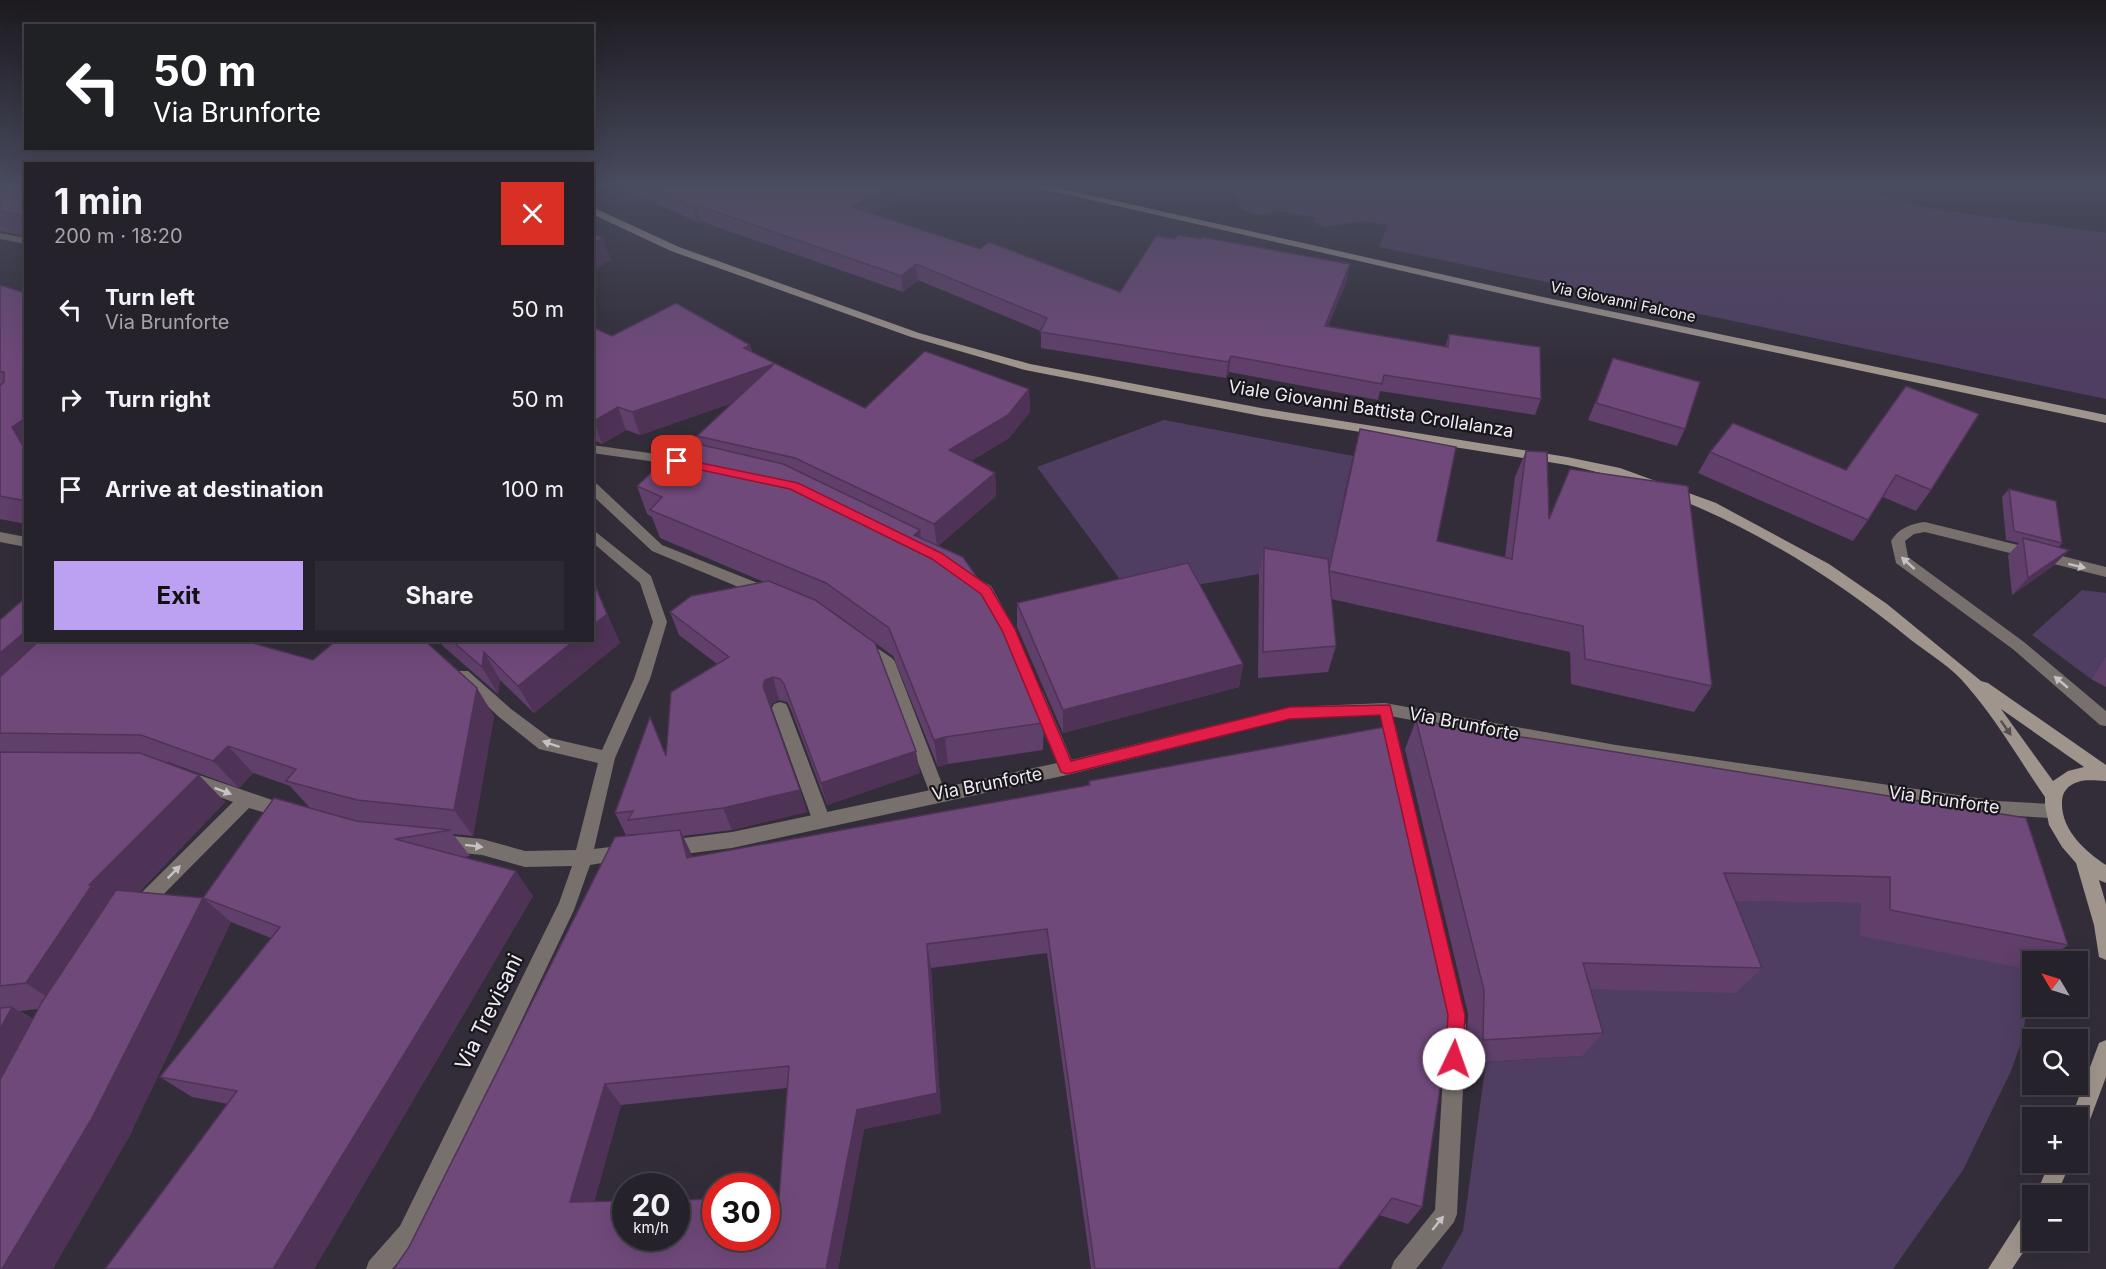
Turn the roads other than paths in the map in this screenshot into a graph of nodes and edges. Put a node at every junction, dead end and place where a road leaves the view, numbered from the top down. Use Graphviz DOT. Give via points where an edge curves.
graph roads {
  1 [pos="665,244"];
  2 [pos="1295,244"];
  3 [pos="2106,419"];
  4 [pos="594,449"];
  5 [pos="698,464"];
  6 [pos="594,489"];
  7 [pos="594,536"];
  8 [pos="0,537"];
  9 [pos="24,542"];
  10 [pos="953,567"];
  11 [pos="2106,572"];
  12 [pos="784,600"];
  13 [pos="1009,629"];
  14 [pos="852,637"];
  15 [pos="448,662"];
  16 [pos="1972,680"];
  17 [pos="1031,683"];
  18 [pos="780,708"];
  19 [pos="1385,709"];
  20 [pos="2106,720"];
  21 [pos="1391,732"];
  22 [pos="607,758"];
  23 [pos="1067,768"];
  24 [pos="2106,774"];
  25 [pos="180,775"];
  26 [pos="938,794"];
  27 [pos="246,800"];
  28 [pos="2053,803"];
  29 [pos="301,816"];
  30 [pos="821,819"];
  31 [pos="424,842"];
  32 [pos="583,858"];
  33 [pos="2084,859"];
  34 [pos="2106,875"];
  35 [pos="127,927"];
  36 [pos="2106,951"];
  37 [pos="1454,1004"];
  38 [pos="2106,1051"];
  39 [pos="2085,1107"];
  40 [pos="2022,1236"];
  41 [pos="377,1269"];
  42 [pos="1402,1269"];
  43 [pos="1999,1269"];
  1 -- 16 [label="main road, Viale Giovanni Battista Crollalanza" via="915,335 1029,367 1261,412 1567,461 1658,485 1711,506 1824,568"];
  2 -- 3 [label="main road, Via Giovanni Falcone"];
  4 -- 5 [label="street"];
  6 -- 12 [label="street" via="657,548"];
  7 -- 22 [label="street, Via Trevisani" via="646,580 660,622 642,679"];
  8 -- 9 [label="street"];
  10 -- 13 [label="street" via="986,590"];
  20 -- 11 [label="street, one-way" via="2019,646 1901,559 1898,542 1904,532 1925,527"];
  14 -- 26 [label="street" via="887,662"];
  22 -- 15 [label="street, one-way" via="545,744"];
  16 -- 24 [label="main road"];
  16 -- 28 [label="main road, Viale Giovanni Battista Crollalanza, one-way"];
  17 -- 23 [label="street"];
  18 -- 30 [label="street"];
  19 -- 21 [label="street"];
  19 -- 23 [label="street, Via Brunforte" via="1290,713"];
  19 -- 28 [label="street, Via Brunforte" via="1616,752 1998,808"];
  22 -- 32 [label="street, Via Trevisani"];
  23 -- 26 [label="street, Via Brunforte"];
  24 -- 28 [label="main road" via="2072,777 2060,784"];
  25 -- 27 [label="street, one-way"];
  26 -- 30 [label="street, Via Brunforte"];
  27 -- 29 [label="street"];
  35 -- 27 [label="street, one-way" via="139,907"];
  28 -- 33 [label="main road, Viale Giovanni Battista Crollalanza" via="2063,835"];
  30 -- 32 [label="street, Via Brunforte" via="732,840"];
  31 -- 32 [label="street, Via Brunforte, one-way" via="482,847 525,859"];
  32 -- 41 [label="street, Via Trevisani" via="568,904 408,1234"];
  33 -- 34 [label="main road"];
  33 -- 36 [label="main road" via="2103,925"];
  42 -- 37 [label="street, one-way" via="1446,1214"];
  38 -- 39 [label="main road"];
  40 -- 43 [label="main road"];
}
